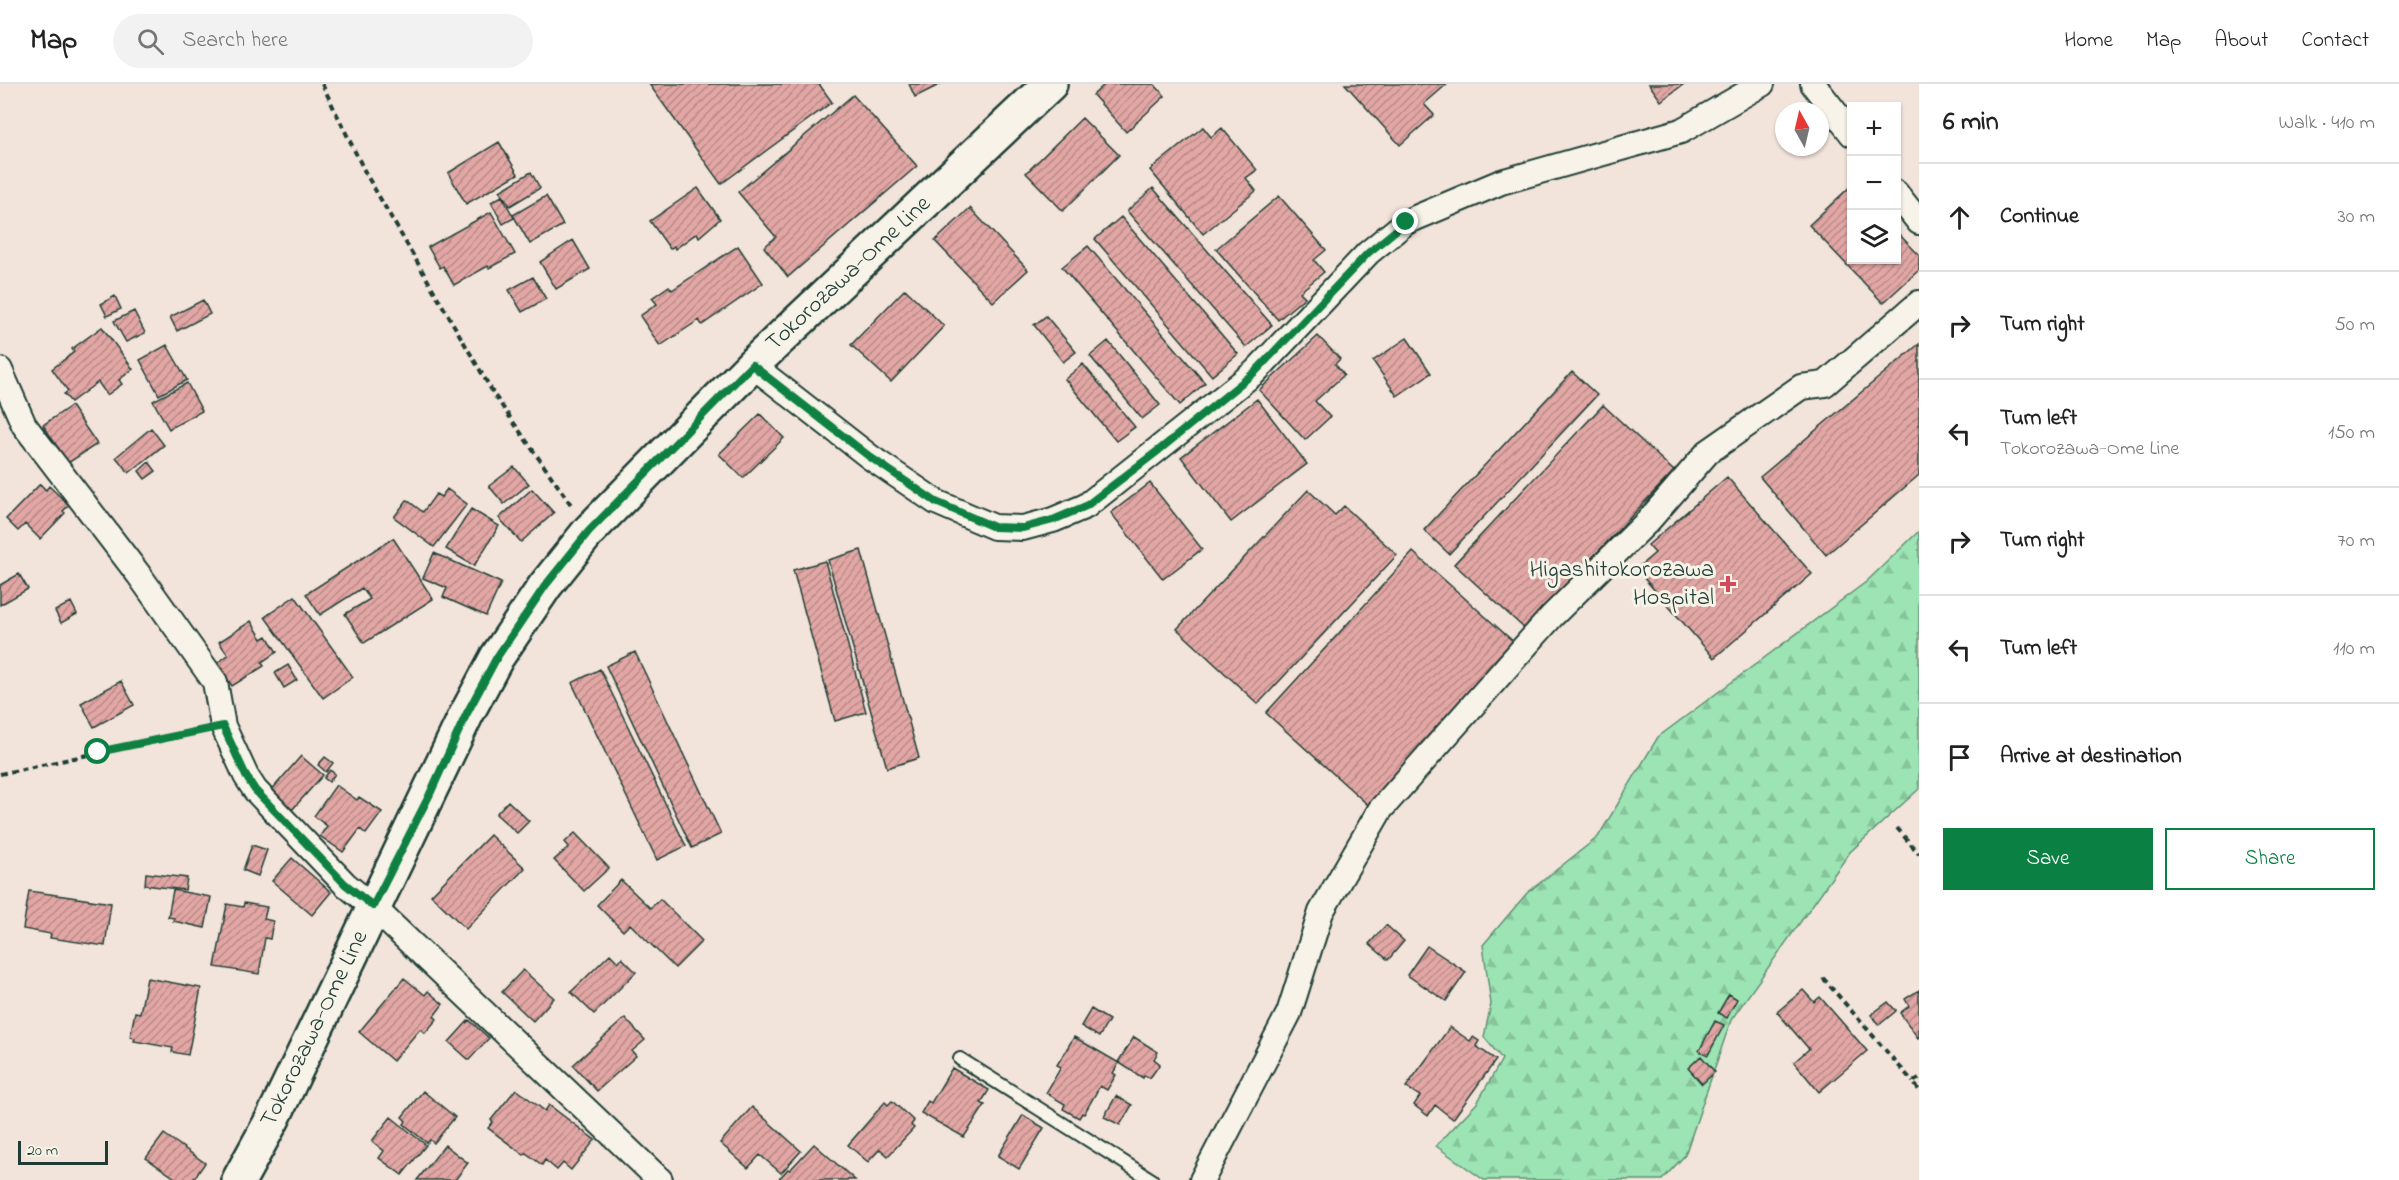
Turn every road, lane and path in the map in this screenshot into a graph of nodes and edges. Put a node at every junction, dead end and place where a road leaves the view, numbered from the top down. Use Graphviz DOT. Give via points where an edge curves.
graph roads {
  1 [pos="322,84"];
  2 [pos="1050,84"];
  3 [pos="1762,84"];
  4 [pos="1813,84"];
  5 [pos="1847,129"];
  6 [pos="1901,199"];
  7 [pos="1919,222"];
  8 [pos="1919,303"];
  9 [pos="752,365"];
  10 [pos="0,370"];
  11 [pos="589,531"];
  12 [pos="223,726"];
  13 [pos="0,774"];
  14 [pos="1897,828"];
  15 [pos="1919,854"];
  16 [pos="373,906"];
  17 [pos="1823,978"];
  18 [pos="960,1059"];
  19 [pos="1919,1078"];
  20 [pos="1913,1082"];
  21 [pos="1919,1090"];
  22 [pos="239,1180"];
  23 [pos="660,1180"];
  24 [pos="1152,1180"];
  25 [pos="1202,1180"];
  1 -- 11 [label="path" via="366,174 495,396"];
  2 -- 9 [label="main road, Tokorozawa-Ome Line"];
  3 -- 9 [label="street" via="1681,132 1501,182 1406,222 1368,253 1255,372 1086,506 1053,520 1023,528 994,527 936,502 870,457"];
  4 -- 5 [label="street"];
  6 -- 7 [label="street"];
  8 -- 25 [label="street" via="1825,384 1801,387 1708,452 1649,520 1552,615 1380,810 1321,912 1289,1013"];
  9 -- 11 [label="main road, Tokorozawa-Ome Line"];
  10 -- 12 [label="street" via="24,425 140,575 215,682"];
  11 -- 16 [label="main road, Tokorozawa-Ome Line" via="545,586 497,657"];
  12 -- 13 [label="path"];
  12 -- 16 [label="street" via="255,790 345,884"];
  14 -- 15 [label="path"];
  16 -- 22 [label="main road, Tokorozawa-Ome Line" via="273,1118"];
  16 -- 23 [label="street"];
  17 -- 20 [label="path"];
  18 -- 24 [label="lane"];
  19 -- 20 [label="path"];
  20 -- 21 [label="path"];
}
